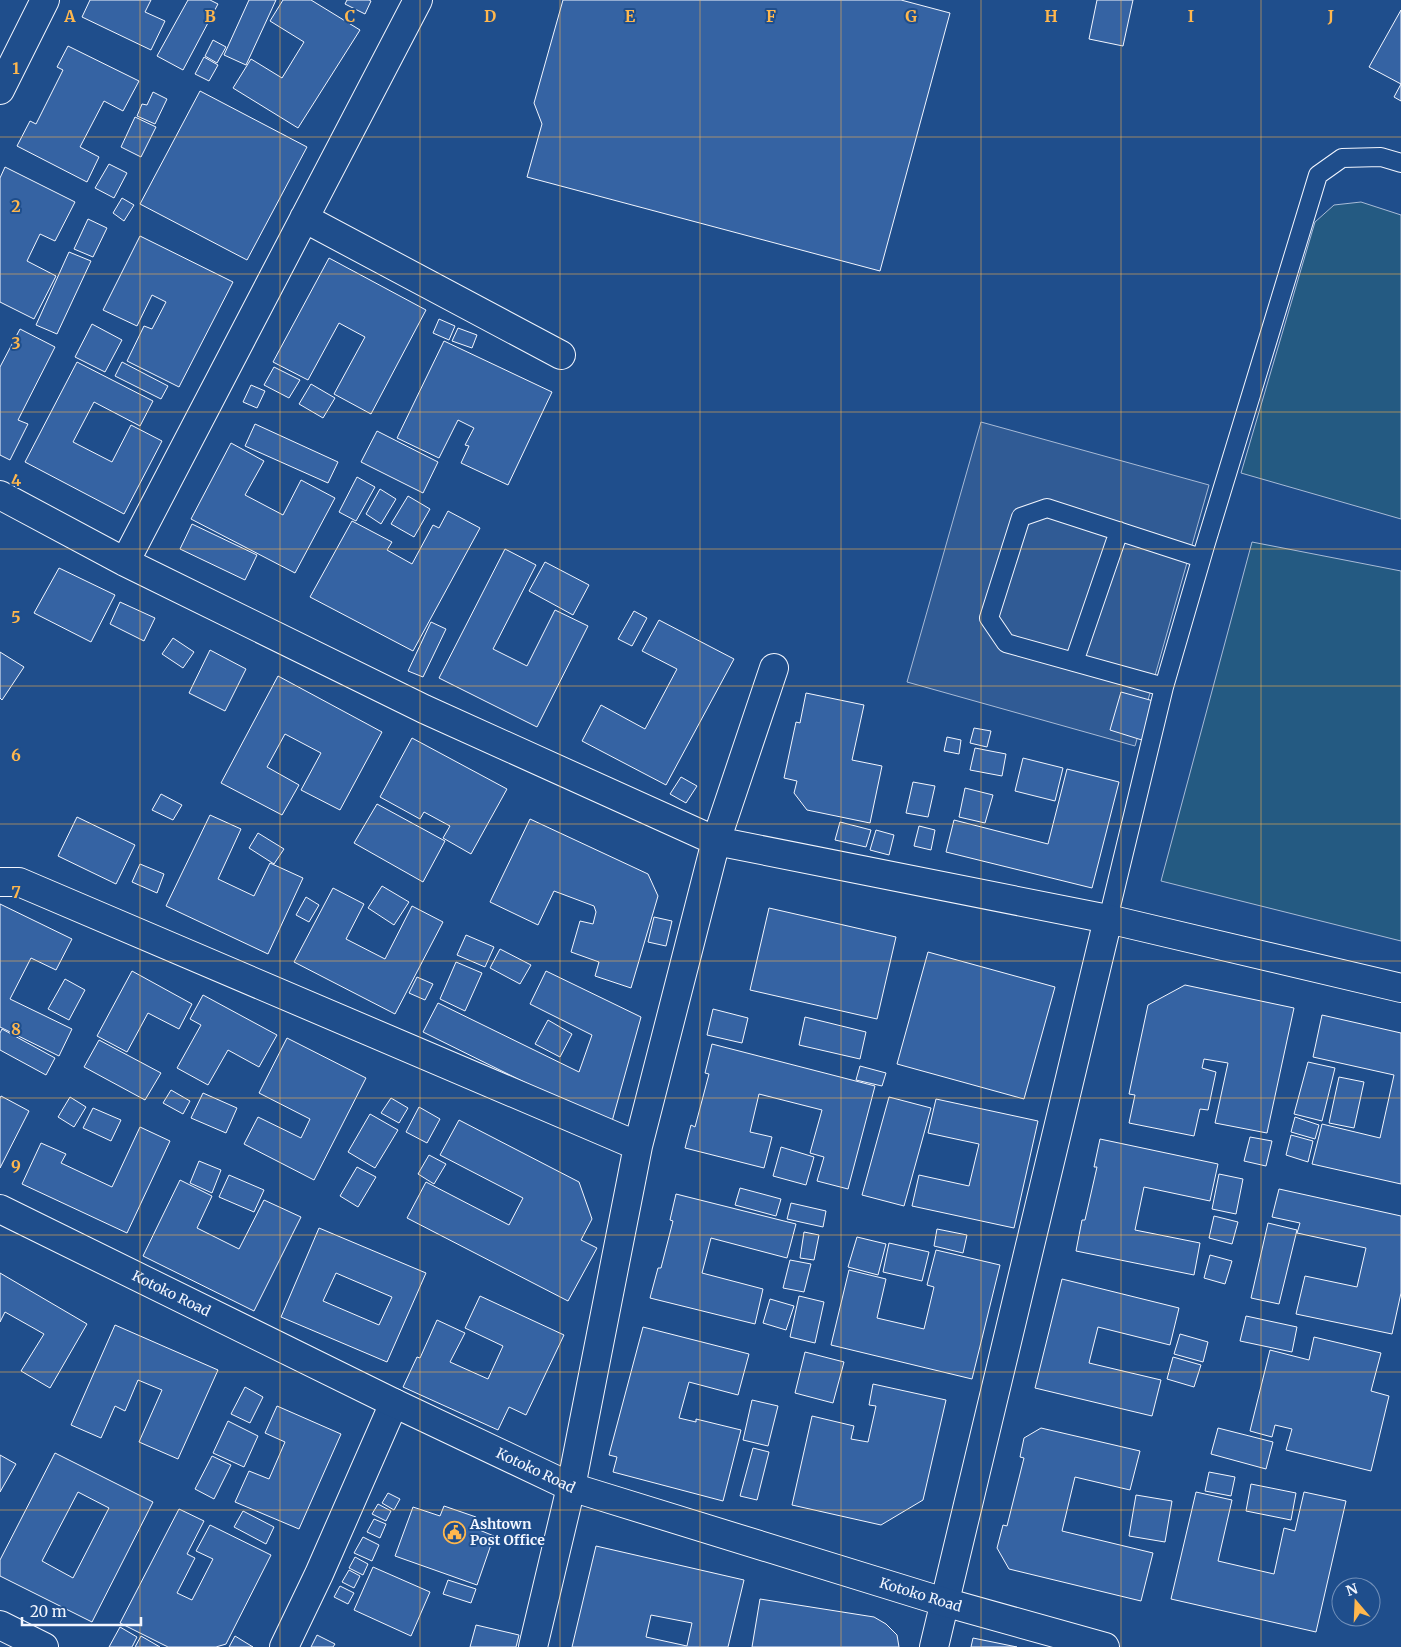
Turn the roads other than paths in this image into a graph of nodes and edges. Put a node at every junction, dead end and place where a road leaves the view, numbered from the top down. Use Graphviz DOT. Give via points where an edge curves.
graph roads {
  1 [pos="45,0"];
  2 [pos="418,0"];
  3 [pos="0,90"];
  4 [pos="1401,163"];
  5 [pos="304,218"];
  6 [pos="561,355"];
  7 [pos="0,495"];
  8 [pos="1119,532"];
  9 [pos="1202,558"];
  10 [pos="125,562"];
  11 [pos="1074,662"];
  12 [pos="774,668"];
  13 [pos="1164,688"];
  14 [pos="716,841"];
  15 [pos="0,882"];
  16 [pos="1108,918"];
  17 [pos="1401,988"];
  18 [pos="638,1146"];
  19 [pos="0,1209"];
  20 [pos="394,1403"];
  21 [pos="571,1487"];
  22 [pos="944,1602"];
  23 [pos="0,1625"];
  24 [pos="44,1647"];
  25 [pos="284,1647"];
  26 [pos="533,1647"];
  27 [pos="934,1647"];
  28 [pos="1105,1647"];
  1 -- 3 [label="street"];
  2 -- 5 [label="street"];
  4 -- 9 [label="lane" via="1382,157 1342,158 1318,175"];
  5 -- 6 [label="street"];
  5 -- 10 [label="street"];
  7 -- 10 [label="street"];
  8 -- 9 [label="lane"];
  8 -- 11 [label="lane"];
  8 -- 11 [label="lane" via="1047,508 1021,517 989,618 1006,643"];
  9 -- 13 [label="lane"];
  10 -- 14 [label="street" via="424,709"];
  11 -- 13 [label="lane"];
  12 -- 14 [label="street"];
  13 -- 16 [label="lane"];
  14 -- 16 [label="street"];
  14 -- 18 [label="street"];
  15 -- 18 [label="street" via="19,882"];
  16 -- 17 [label="street"];
  16 -- 22 [label="street"];
  18 -- 21 [label="street"];
  19 -- 20 [label="street, Kotoko Road"];
  20 -- 21 [label="street, Kotoko Road"];
  20 -- 25 [label="street"];
  21 -- 22 [label="street, Kotoko Road"];
  21 -- 26 [label="street"];
  22 -- 27 [label="street"];
  22 -- 28 [label="street, Kotoko Road"];
  23 -- 24 [label="street"];
}
